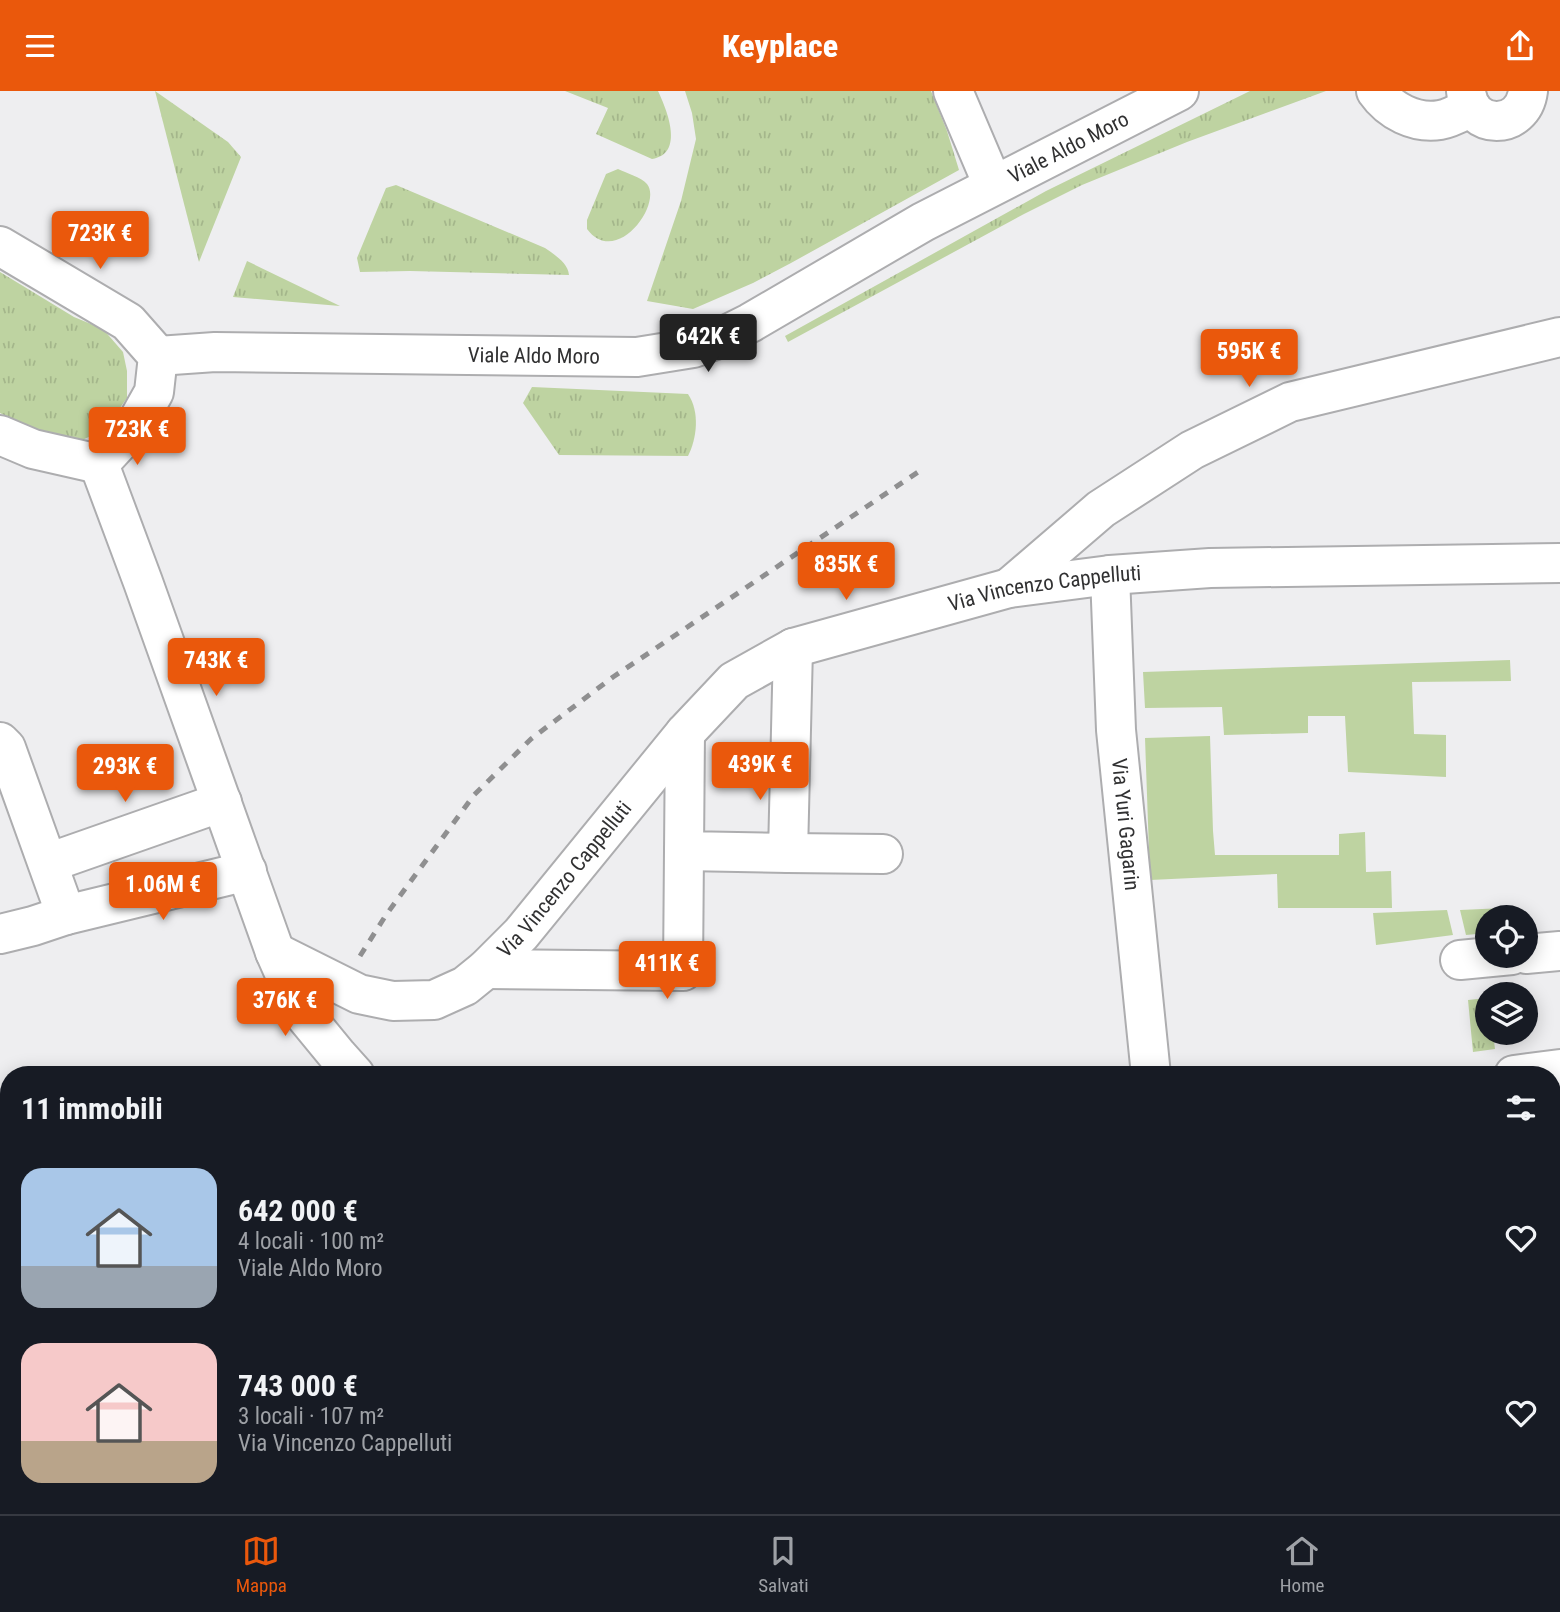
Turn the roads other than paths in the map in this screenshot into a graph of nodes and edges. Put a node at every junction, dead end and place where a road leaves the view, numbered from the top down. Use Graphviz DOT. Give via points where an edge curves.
graph roads {
  1 [pos="953,91"];
  2 [pos="1179,91"];
  3 [pos="1376,91"];
  4 [pos="1528,91"];
  5 [pos="1469,99"];
  6 [pos="993,185"];
  7 [pos="0,246"];
  8 [pos="1560,337"];
  9 [pos="159,356"];
  10 [pos="0,435"];
  11 [pos="99,464"];
  12 [pos="1560,563"];
  13 [pos="1110,575"];
  14 [pos="1009,588"];
  15 [pos="793,647"];
  16 [pos="685,733"];
  17 [pos="0,742"];
  18 [pos="222,802"];
  19 [pos="684,852"];
  20 [pos="788,853"];
  21 [pos="883,854"];
  22 [pos="48,863"];
  23 [pos="247,871"];
  24 [pos="66,915"];
  25 [pos="0,934"];
  26 [pos="1560,951"];
  27 [pos="275,952"];
  28 [pos="1538,953"];
  29 [pos="1475,959"];
  30 [pos="1460,960"];
  31 [pos="486,969"];
  32 [pos="347,1066"];
  33 [pos="1151,1066"];
  1 -- 6 [label="street"];
  2 -- 6 [label="street, Viale Aldo Moro"];
  3 -- 5 [label="street" via="1391,107 1418,120 1453,117"];
  4 -- 5 [label="street" via="1520,112 1502,121 1483,118"];
  6 -- 9 [label="street, Viale Aldo Moro" via="750,323 693,348 638,357 215,352"];
  7 -- 9 [label="street" via="128,322"];
  8 -- 14 [label="street" via="1290,402 1192,450 1101,509"];
  9 -- 11 [label="street" via="154,392 136,424"];
  10 -- 11 [label="street" via="33,449"];
  11 -- 18 [label="street"];
  12 -- 13 [label="street, Via Vincenzo Cappelluti" via="1210,568"];
  13 -- 14 [label="street, Via Vincenzo Cappelluti"];
  13 -- 33 [label="street, Via Yuri Gagarin" via="1116,730"];
  14 -- 15 [label="street, Via Vincenzo Cappelluti"];
  15 -- 16 [label="street, Via Vincenzo Cappelluti" via="734,681"];
  15 -- 20 [label="street"];
  16 -- 19 [label="street"];
  16 -- 31 [label="street, Via Vincenzo Cappelluti" via="522,934"];
  17 -- 22 [label="street"];
  18 -- 22 [label="street"];
  18 -- 23 [label="street"];
  19 -- 20 [label="street"];
  19 -- 31 [label="street" via="682,971"];
  20 -- 21 [label="street"];
  22 -- 24 [label="street"];
  23 -- 24 [label="street"];
  23 -- 27 [label="street"];
  24 -- 25 [label="street"];
  26 -- 28 [label="street"];
  27 -- 31 [label="street, Via Vincenzo Cappelluti" via="359,994 393,1002 434,1000 465,986"];
  27 -- 32 [label="street" via="301,1011"];
  29 -- 30 [label="street"];
}
